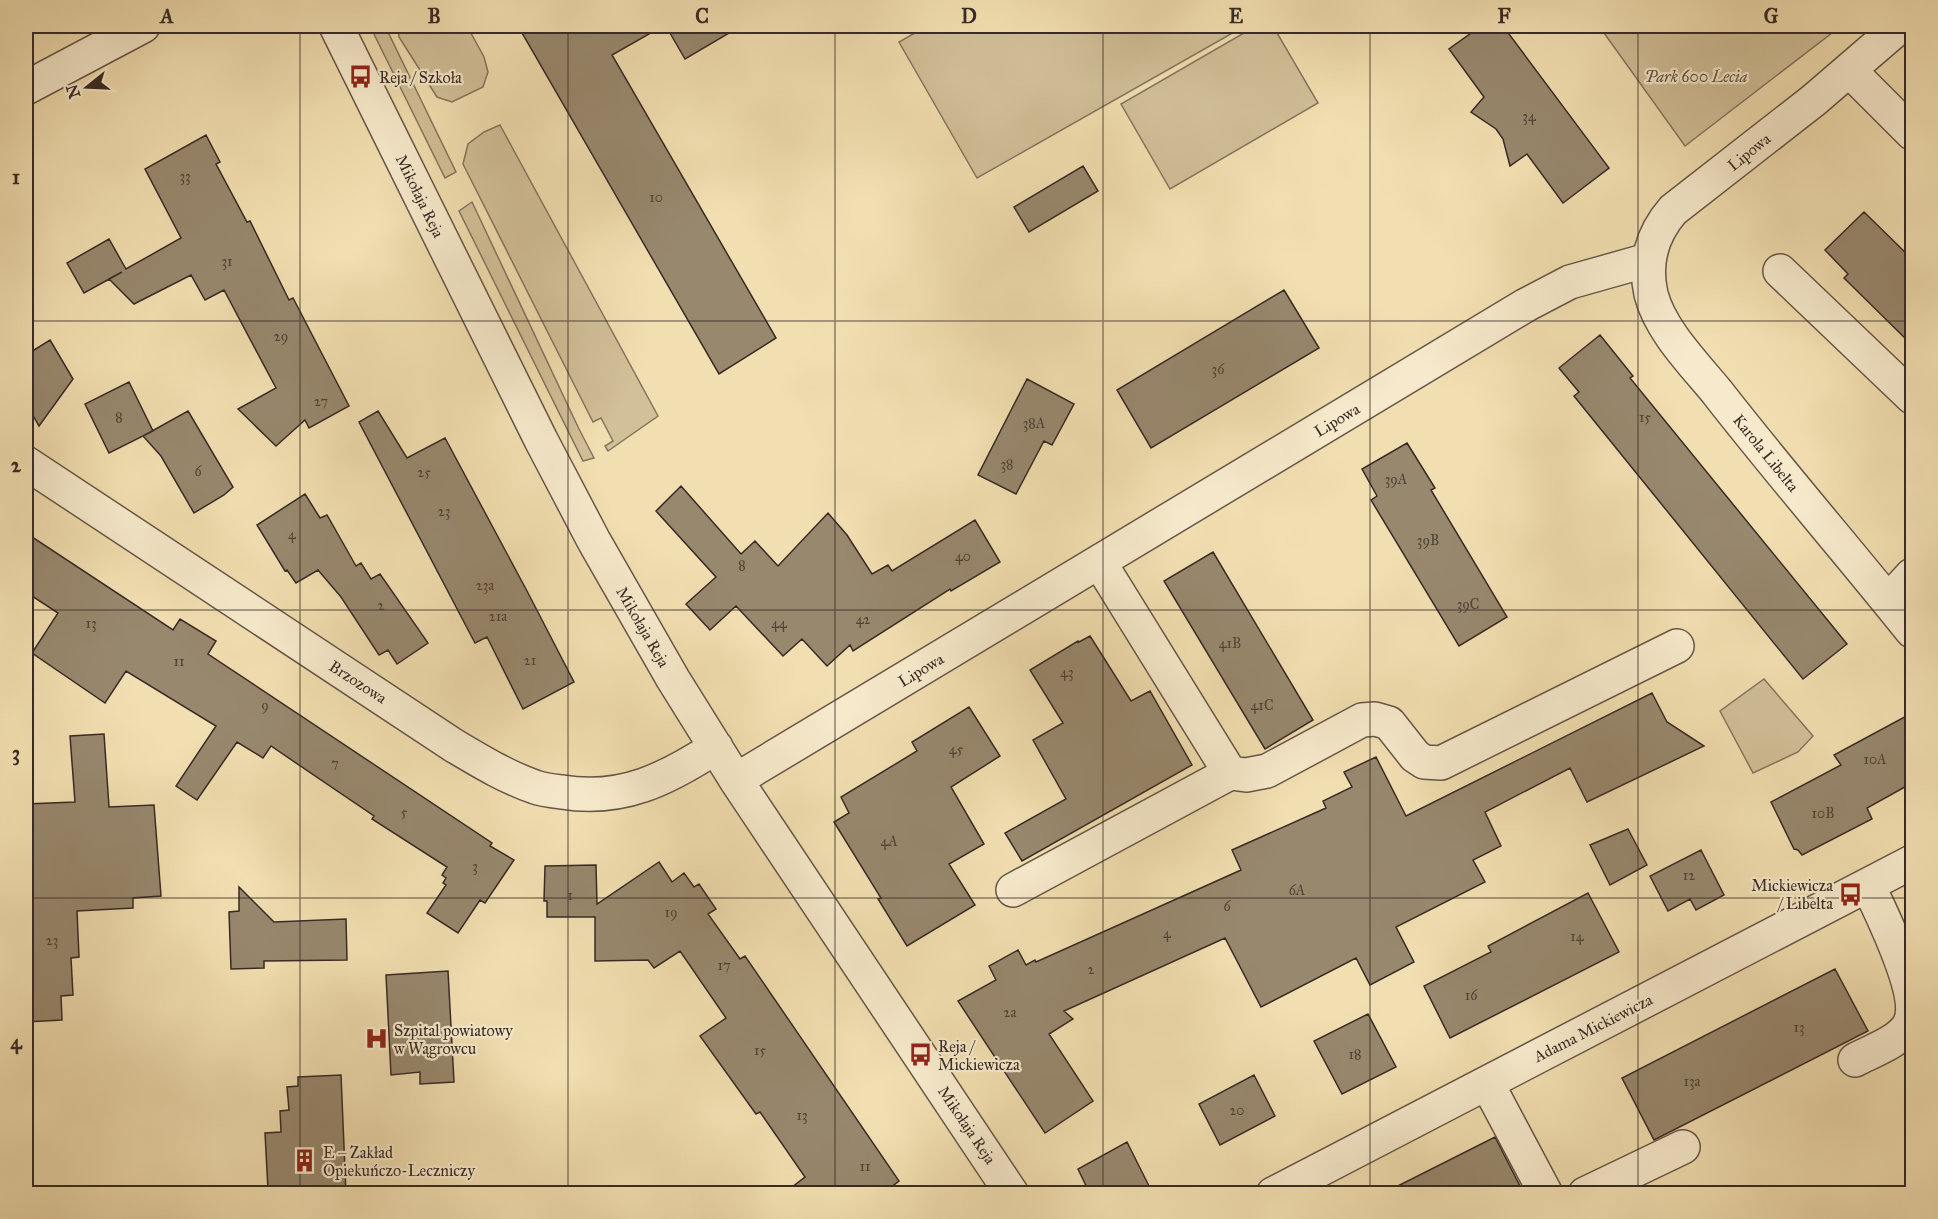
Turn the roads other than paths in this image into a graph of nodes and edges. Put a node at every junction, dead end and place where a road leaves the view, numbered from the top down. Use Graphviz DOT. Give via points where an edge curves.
graph roads {
  1 [pos="143,26"];
  2 [pos="336,26"];
  3 [pos="1900,26"];
  4 [pos="1850,70"];
  5 [pos="26,88"];
  6 [pos="1912,133"];
  7 [pos="1648,260"];
  8 [pos="1780,271"];
  9 [pos="1912,397"];
  10 [pos="26,463"];
  11 [pos="1100,563"];
  12 [pos="1912,575"];
  13 [pos="1888,601"];
  14 [pos="1912,631"];
  15 [pos="1677,646"];
  16 [pos="716,747"];
  17 [pos="1230,773"];
  18 [pos="736,780"];
  19 [pos="1912,862"];
  20 [pos="1868,885"];
  21 [pos="1013,891"];
  22 [pos="1855,1060"];
  23 [pos="1487,1083"];
  24 [pos="1683,1147"];
  25 [pos="1012,1194"];
  26 [pos="1273,1194"];
  27 [pos="1546,1194"];
  28 [pos="1585,1194"];
  1 -- 5 [label="street"];
  2 -- 16 [label="street, Mikołaja Reja" via="546,450 639,620"];
  3 -- 4 [label="street, Lipowa"];
  4 -- 6 [label="street"];
  4 -- 7 [label="street, Lipowa" via="1673,210 1658,231"];
  7 -- 11 [label="street, Lipowa" via="1570,282 1526,306"];
  7 -- 13 [label="street, Karola Libelta" via="1651,294 1661,319"];
  8 -- 9 [label="street"];
  10 -- 16 [label="street, Brzozowa" via="453,745 493,769 537,788 584,796 612,794 680,771"];
  11 -- 17 [label="street"];
  11 -- 18 [label="street, Lipowa"];
  12 -- 13 [label="street"];
  13 -- 14 [label="street, Karola Libelta"];
  15 -- 17 [label="street" via="1441,763 1424,762 1415,756 1389,723 1375,719 1362,720 1267,771"];
  16 -- 18 [label="street, Mikołaja Reja"];
  17 -- 21 [label="street"];
  18 -- 25 [label="street, Mikołaja Reja"];
  19 -- 20 [label="street, Adama Mickiewicza"];
  20 -- 22 [label="street" via="1908,980 1912,1015 1896,1038"];
  20 -- 23 [label="street, Adama Mickiewicza"];
  23 -- 26 [label="street, Adama Mickiewicza"];
  23 -- 27 [label="street"];
  24 -- 28 [label="street"];
}
